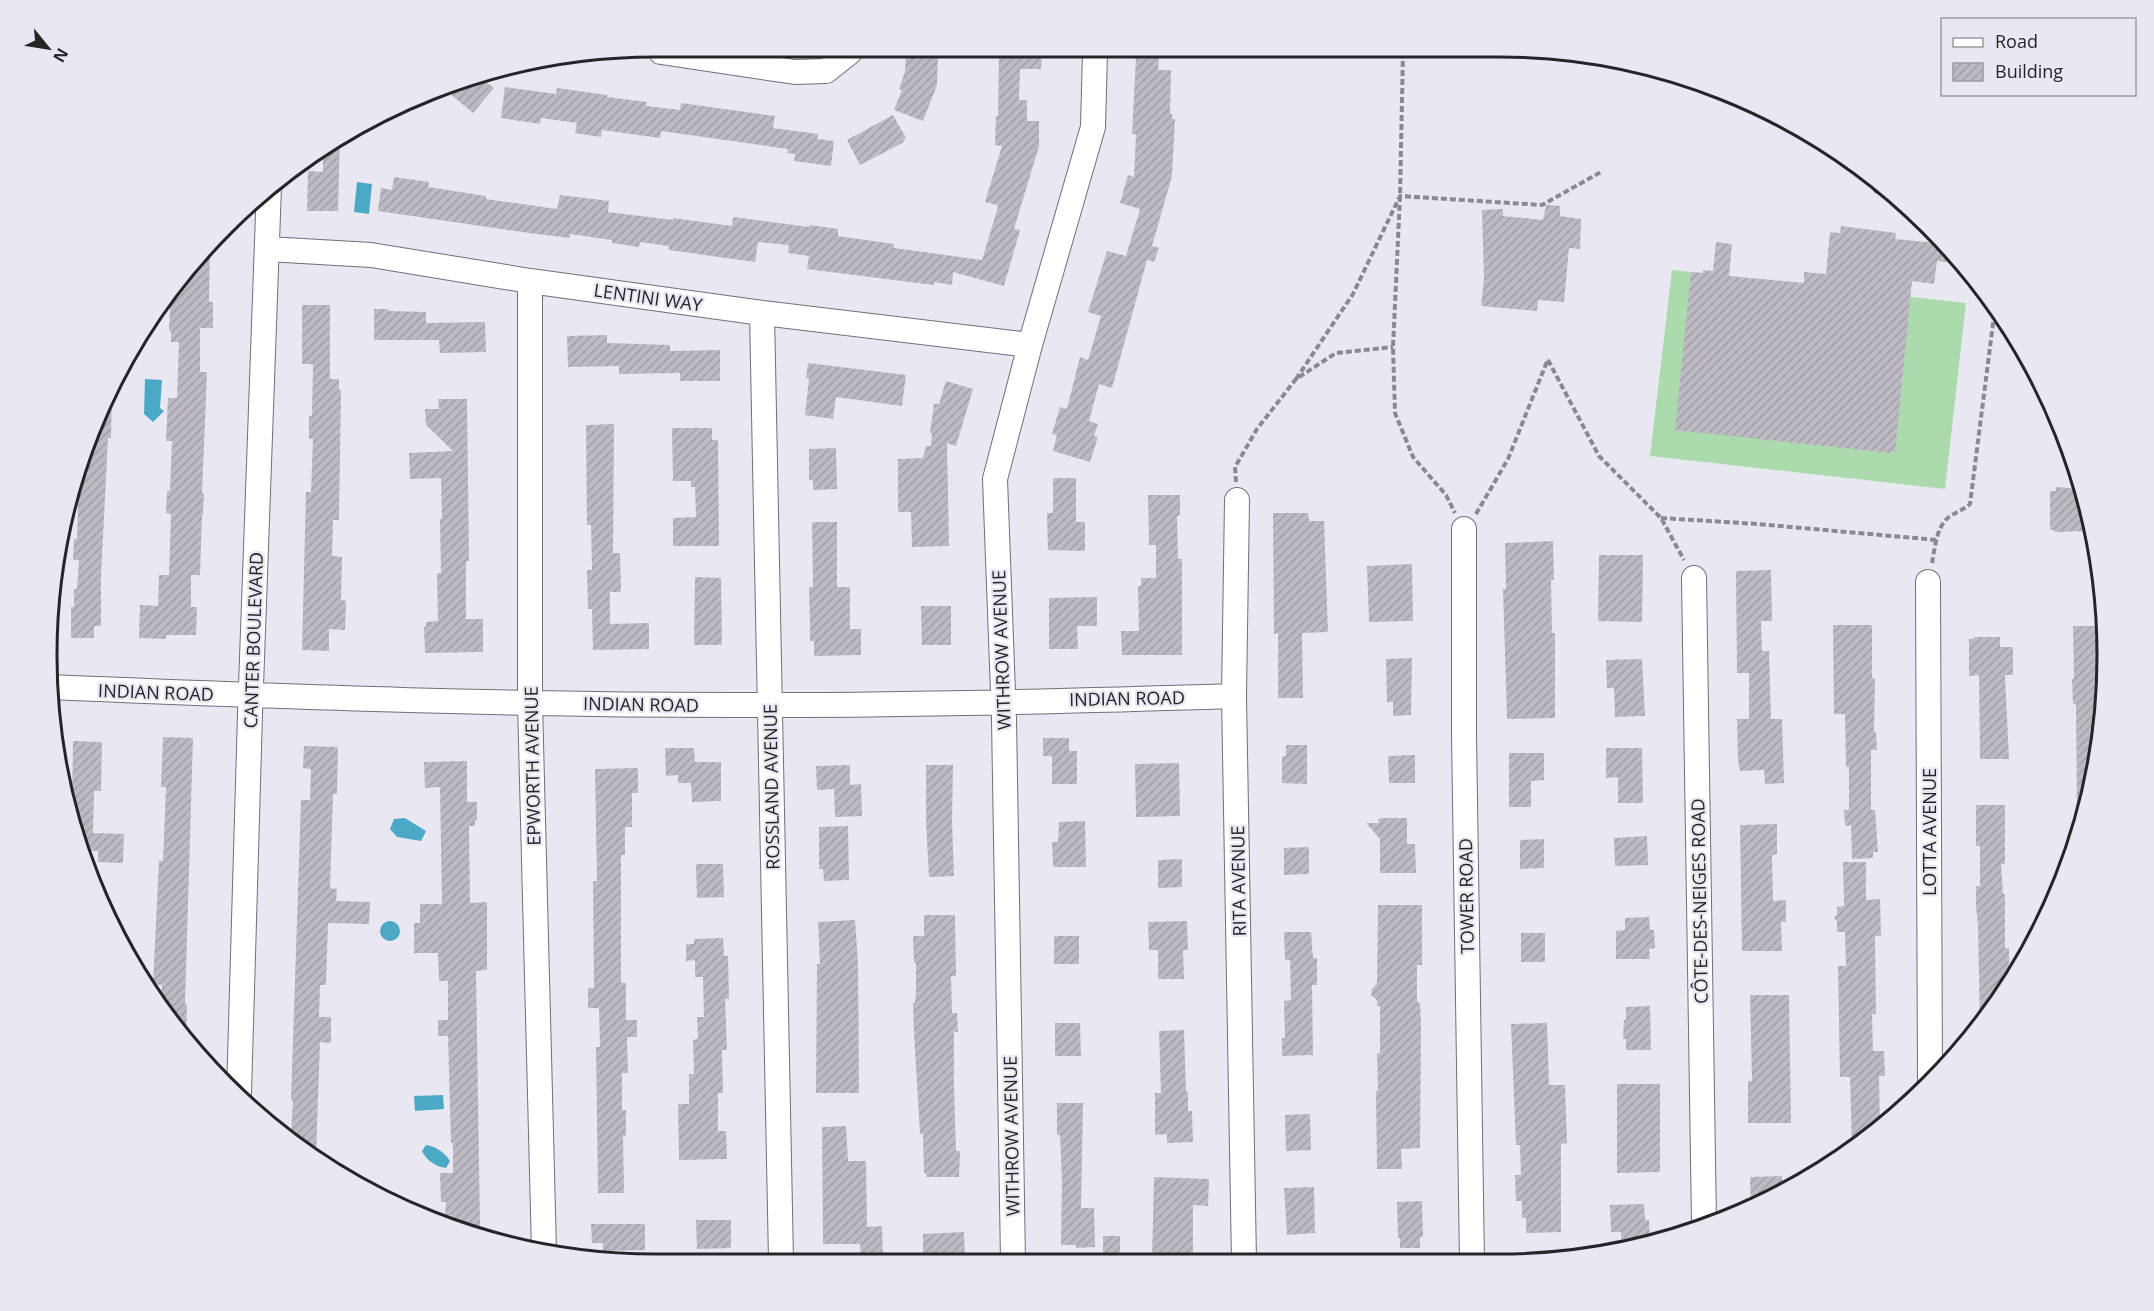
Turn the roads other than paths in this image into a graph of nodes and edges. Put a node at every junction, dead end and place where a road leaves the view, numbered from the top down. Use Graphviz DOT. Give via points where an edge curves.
graph roads {
  1 [pos="694,57"];
  2 [pos="844,57"];
  3 [pos="1095,57"];
  4 [pos="269,200"];
  5 [pos="268,249"];
  6 [pos="530,281"];
  7 [pos="762,313"];
  8 [pos="1030,345"];
  9 [pos="1236,500"];
  10 [pos="1464,529"];
  11 [pos="1694,578"];
  12 [pos="1928,582"];
  13 [pos="58,687"];
  14 [pos="250,695"];
  15 [pos="1234,696"];
  16 [pos="1004,702"];
  17 [pos="530,703"];
  18 [pos="769,705"];
  19 [pos="1930,1070"];
  20 [pos="240,1086"];
  21 [pos="1704,1217"];
  22 [pos="544,1243"];
  23 [pos="781,1254"];
  24 [pos="1013,1254"];
  25 [pos="1244,1254"];
  26 [pos="1472,1254"];
  1 -- 2 [label="street" via="795,72 826,71"];
  3 -- 8 [label="street, WITHROW AVENUE" via="1093,127"];
  4 -- 5 [label="street, CANTER BOULEVARD"];
  5 -- 6 [label="street, LENTINI WAY" via="371,255"];
  5 -- 14 [label="street, CANTER BOULEVARD"];
  6 -- 7 [label="street, LENTINI WAY"];
  6 -- 17 [label="street, EPWORTH AVENUE"];
  7 -- 8 [label="street, LENTINI WAY"];
  7 -- 18 [label="street, ROSSLAND AVENUE"];
  8 -- 16 [label="street, WITHROW AVENUE" via="995,479"];
  9 -- 15 [label="street, RITA AVENUE"];
  10 -- 26 [label="street, TOWER ROAD"];
  11 -- 21 [label="street, CÔTE-DES-NEIGES ROAD"];
  12 -- 19 [label="street, LOTTA AVENUE"];
  13 -- 14 [label="street, INDIAN ROAD"];
  14 -- 17 [label="street, INDIAN ROAD"];
  14 -- 20 [label="street, CANTER BOULEVARD"];
  15 -- 16 [label="street, INDIAN ROAD"];
  15 -- 25 [label="street, RITA AVENUE"];
  16 -- 18 [label="street, INDIAN ROAD"];
  16 -- 24 [label="street, WITHROW AVENUE"];
  17 -- 18 [label="street, INDIAN ROAD"];
  17 -- 22 [label="street, EPWORTH AVENUE"];
  18 -- 23 [label="street, ROSSLAND AVENUE"];
}
